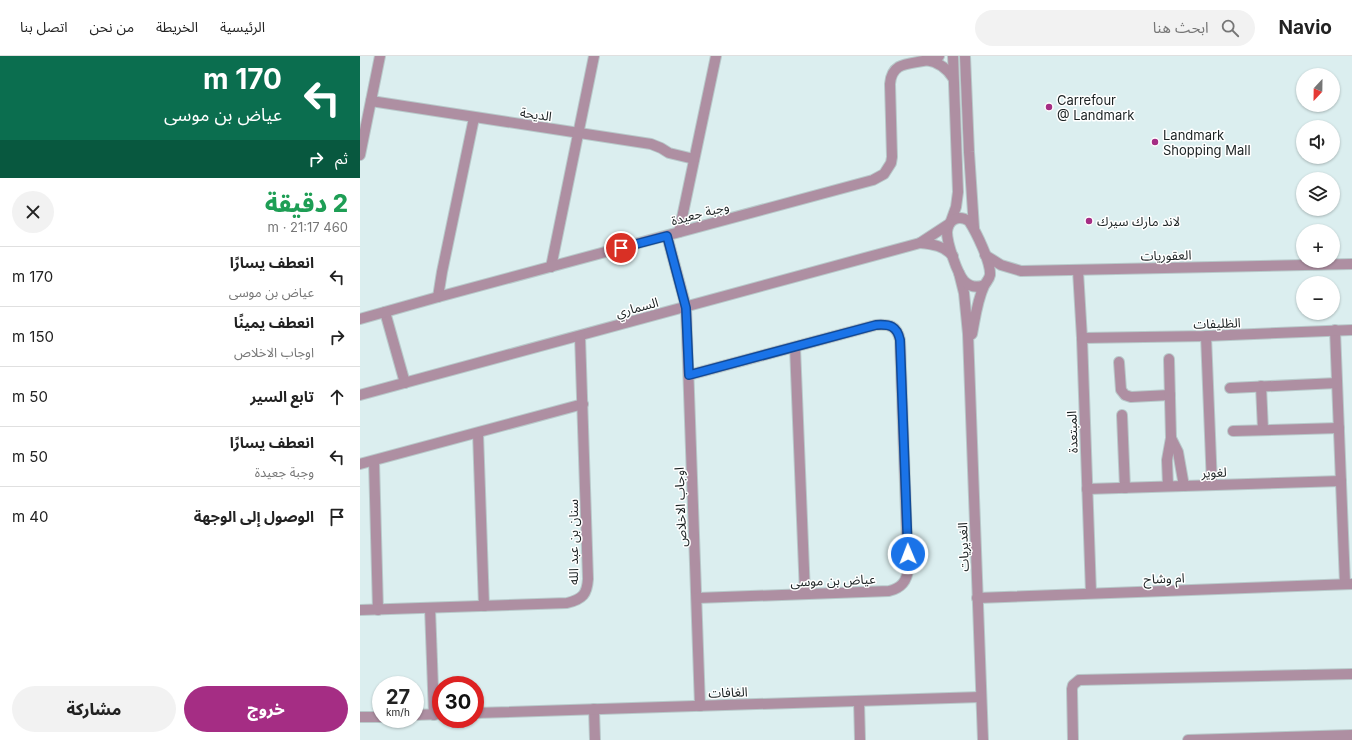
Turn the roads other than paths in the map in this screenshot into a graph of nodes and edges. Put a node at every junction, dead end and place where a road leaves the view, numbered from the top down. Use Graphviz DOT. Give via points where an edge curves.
graph roads {
  1 [pos="380,56"];
  2 [pos="594,56"];
  3 [pos="716,56"];
  4 [pos="939,56"];
  5 [pos="953,56"];
  6 [pos="965,56"];
  7 [pos="926,60"];
  8 [pos="954,78"];
  9 [pos="371,101"];
  10 [pos="474,118"];
  11 [pos="578,133"];
  12 [pos="360,155"];
  13 [pos="694,159"];
  14 [pos="950,222"];
  15 [pos="974,230"];
  16 [pos="679,232"];
  17 [pos="667,236"];
  18 [pos="920,243"];
  19 [pos="985,255"];
  20 [pos="953,256"];
  21 [pos="1352,264"];
  22 [pos="550,267"];
  23 [pos="1078,271"];
  24 [pos="959,273"];
  25 [pos="984,285"];
  26 [pos="438,296"];
  27 [pos="686,308"];
  28 [pos="385,312"];
  29 [pos="360,319"];
  30 [pos="1335,330"];
  31 [pos="1352,330"];
  32 [pos="580,336"];
  33 [pos="1206,336"];
  34 [pos="1082,338"];
  35 [pos="795,347"];
  36 [pos="968,354"];
  37 [pos="1169,359"];
  38 [pos="1119,362"];
  39 [pos="689,375"];
  40 [pos="405,383"];
  41 [pos="1337,383"];
  42 [pos="1261,386"];
  43 [pos="1230,388"];
  44 [pos="360,395"];
  45 [pos="1170,395"];
  46 [pos="583,404"];
  47 [pos="1122,415"];
  48 [pos="1339,428"];
  49 [pos="1263,430"];
  50 [pos="1233,431"];
  51 [pos="478,432"];
  52 [pos="1171,438"];
  53 [pos="374,461"];
  54 [pos="360,464"];
  55 [pos="1341,481"];
  56 [pos="1212,485"];
  57 [pos="1168,486"];
  58 [pos="1184,486"];
  59 [pos="1125,488"];
  60 [pos="1087,489"];
  61 [pos="1349,584"];
  62 [pos="805,594"];
  63 [pos="1091,594"];
  64 [pos="696,598"];
  65 [pos="977,598"];
  66 [pos="484,606"];
  67 [pos="430,608"];
  68 [pos="360,610"];
  69 [pos="378,610"];
  70 [pos="1352,674"];
  71 [pos="434,676"];
  72 [pos="981,697"];
  73 [pos="858,701"];
  74 [pos="700,706"];
  75 [pos="594,709"];
  76 [pos="484,713"];
  77 [pos="360,717"];
  78 [pos="372,717"];
  79 [pos="1352,735"];
  80 [pos="1266,739"];
  81 [pos="595,740"];
  82 [pos="860,740"];
  83 [pos="983,740"];
  84 [pos="1073,740"];
  85 [pos="1188,740"];
  1 -- 9 [label="street"];
  2 -- 11 [label="street"];
  3 -- 13 [label="street"];
  4 -- 7 [label="street, وجبة جعيدة"];
  5 -- 8 [label="street"];
  6 -- 15 [label="street"];
  7 -- 8 [label="street" via="942,66"];
  7 -- 16 [label="street, وجبة جعيدة" via="903,63 894,68 892,73 892,157 891,164 884,174 873,180"];
  8 -- 14 [label="street" via="958,192"];
  9 -- 10 [label="street, الديحة"];
  9 -- 12 [label="street"];
  10 -- 11 [label="street, الديحة"];
  10 -- 26 [label="street"];
  11 -- 13 [label="street, الديحة" via="656,145 669,153"];
  11 -- 22 [label="street"];
  13 -- 16 [label="street"];
  14 -- 15 [label="street" via="960,217 965,218"];
  14 -- 18 [label="street, السماري"];
  14 -- 20 [label="street, الغديريات" via="947,238"];
  15 -- 19 [label="street, الغديريات"];
  16 -- 17 [label="street, وجبة جعيدة"];
  17 -- 22 [label="street, وجبة جعيدة"];
  17 -- 27 [label="street, اوجاب الاخلاص"];
  18 -- 20 [label="street, السماري" via="936,245"];
  18 -- 27 [label="street, السماري"];
  19 -- 23 [label="street, العقوريات" via="1001,266 1021,271"];
  19 -- 25 [label="street, الغديريات" via="990,275"];
  20 -- 24 [label="street, الغديريات"];
  21 -- 23 [label="street, العقوريات"];
  22 -- 26 [label="street, وجبة جعيدة"];
  23 -- 34 [label="street, المبتعدة"];
  24 -- 25 [label="street" via="964,282 970,285"];
  24 -- 36 [label="street, الغديريات" via="966,313"];
  25 -- 36 [label="street, الغديريات"];
  26 -- 28 [label="street, وجبة جعيدة"];
  27 -- 32 [label="street, السماري"];
  27 -- 39 [label="street, اوجاب الاخلاص"];
  28 -- 29 [label="street, وجبة جعيدة"];
  28 -- 40 [label="street"];
  30 -- 31 [label="street, الظليفات"];
  30 -- 33 [label="street, الظليفات"];
  30 -- 41 [label="street"];
  32 -- 40 [label="street, السماري"];
  32 -- 46 [label="street, سنان بن عبد الله"];
  33 -- 34 [label="street, الظليفات"];
  33 -- 56 [label="street"];
  34 -- 60 [label="street, المبتعدة"];
  35 -- 39 [label="street, عياض بن موسى"];
  35 -- 62 [label="street"];
  35 -- 62 [label="street, عياض بن موسى" via="887,324 899,334 900,340 907,576 903,585 889,591"];
  36 -- 65 [label="street, الغديريات"];
  37 -- 45 [label="street"];
  38 -- 45 [label="street" via="1121,390 1125,395"];
  39 -- 64 [label="street, اوجاب الاخلاص"];
  40 -- 44 [label="street, السماري"];
  41 -- 42 [label="street"];
  41 -- 48 [label="street"];
  42 -- 43 [label="street"];
  42 -- 49 [label="street"];
  45 -- 52 [label="street"];
  46 -- 51 [label="street"];
  46 -- 66 [label="street, سنان بن عبد الله" via="587,588 583,596 567,603"];
  47 -- 59 [label="street"];
  48 -- 49 [label="street"];
  48 -- 55 [label="street"];
  49 -- 50 [label="street"];
  51 -- 53 [label="street"];
  51 -- 66 [label="street"];
  52 -- 57 [label="street" via="1167,460"];
  52 -- 58 [label="street" via="1180,460"];
  53 -- 54 [label="street"];
  53 -- 69 [label="street"];
  55 -- 56 [label="street, لغوير"];
  55 -- 61 [label="street"];
  56 -- 58 [label="street, لغوير"];
  57 -- 58 [label="street, لغوير"];
  57 -- 59 [label="street, لغوير"];
  59 -- 60 [label="street, لغوير"];
  60 -- 63 [label="street, المبتعدة"];
  61 -- 63 [label="street, ام وشاح"];
  62 -- 64 [label="street, عياض بن موسى"];
  63 -- 65 [label="street, ام وشاح"];
  64 -- 74 [label="street, اوجاب الاخلاص"];
  65 -- 72 [label="street, الغديريات"];
  66 -- 67 [label="street, سنان بن عبد الله"];
  67 -- 69 [label="street, سنان بن عبد الله"];
  67 -- 71 [label="street"];
  68 -- 69 [label="street, سنان بن عبد الله"];
  70 -- 84 [label="street" via="1079,680 1072,689"];
  72 -- 73 [label="street, الغافات"];
  72 -- 83 [label="street, الغديريات"];
  73 -- 74 [label="street, الغافات"];
  73 -- 82 [label="street"];
  74 -- 75 [label="street, الغافات"];
  75 -- 76 [label="street, الغافات"];
  75 -- 81 [label="street"];
  77 -- 78 [label="street"];
  79 -- 80 [label="street"];
  80 -- 85 [label="street"];
}
